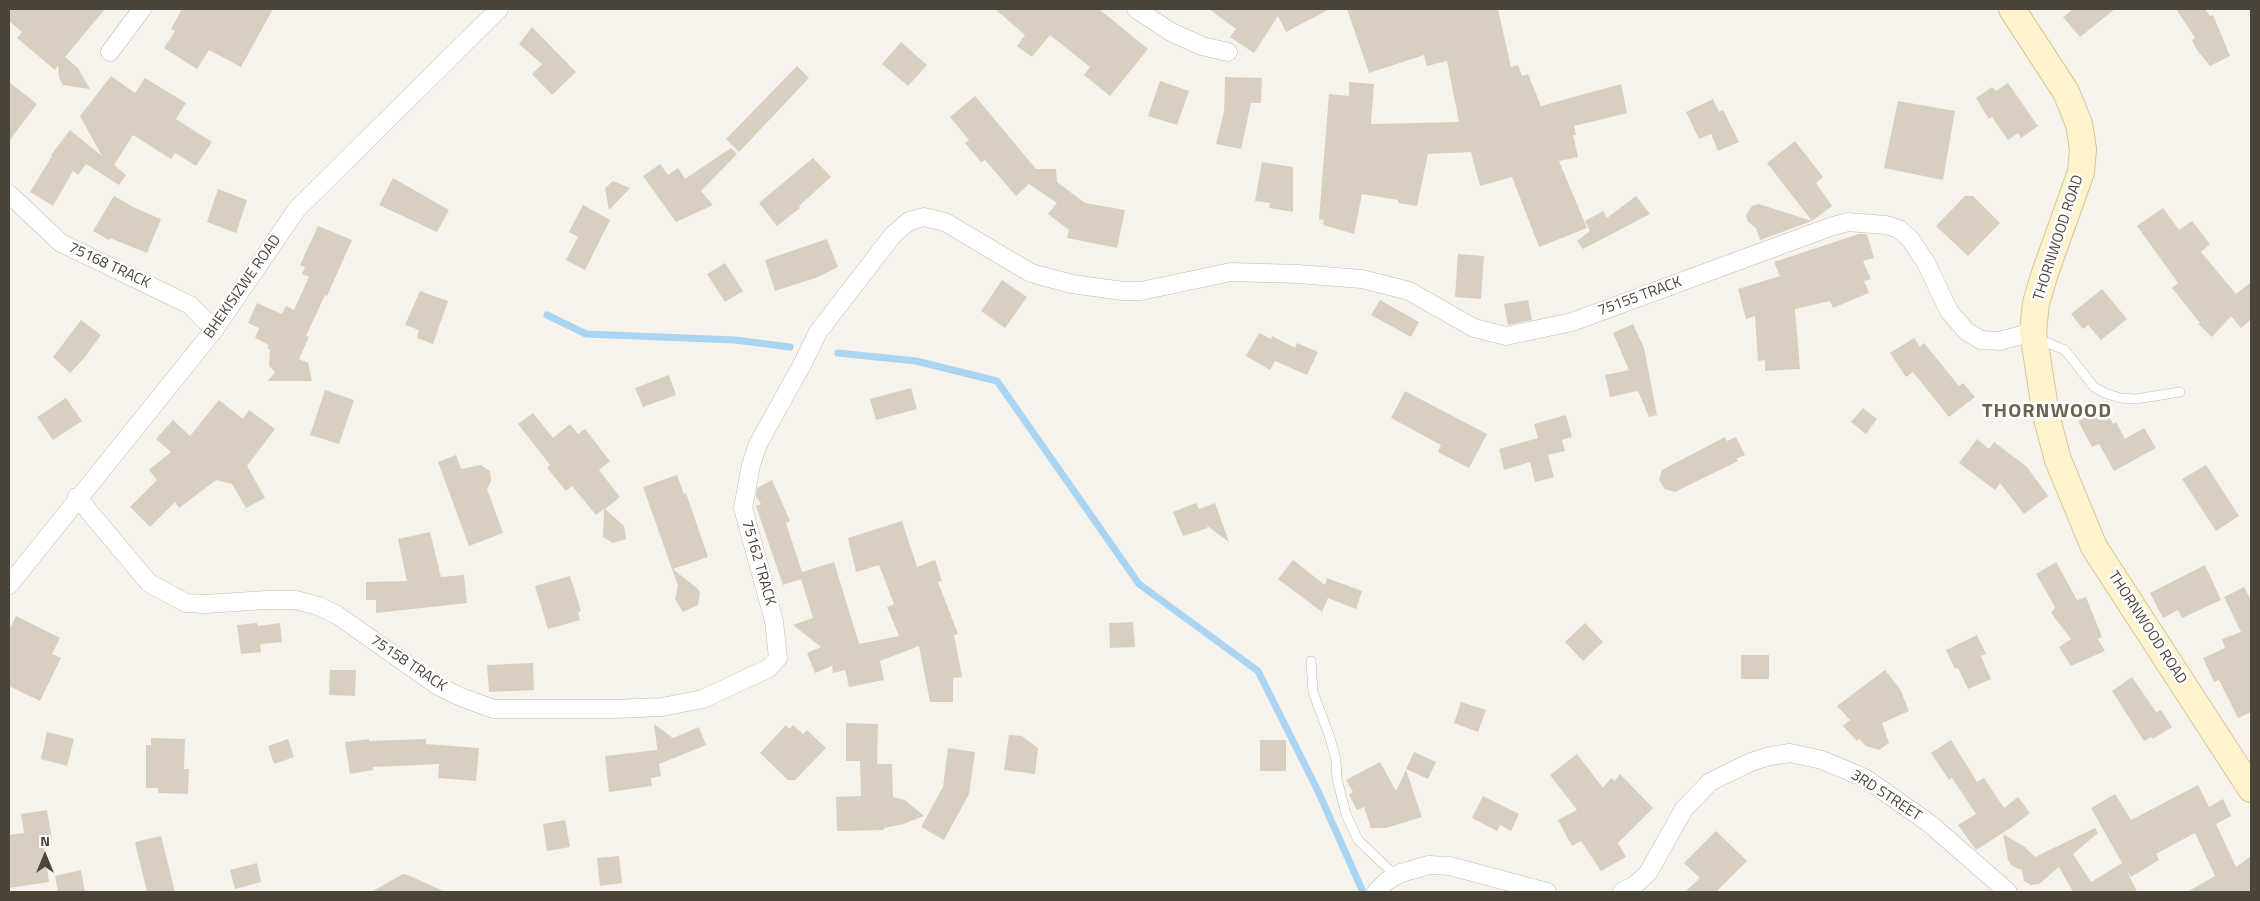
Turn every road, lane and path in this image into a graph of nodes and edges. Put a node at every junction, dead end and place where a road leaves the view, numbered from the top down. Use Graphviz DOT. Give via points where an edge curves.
graph roads {
  1 [pos="142,9"];
  2 [pos="499,9"];
  3 [pos="1136,9"];
  4 [pos="2012,9"];
  5 [pos="110,52"];
  6 [pos="1228,52"];
  7 [pos="9,194"];
  8 [pos="214,330"];
  9 [pos="2033,334"];
  10 [pos="2180,392"];
  11 [pos="776,414"];
  12 [pos="77,497"];
  13 [pos="9,585"];
  14 [pos="778,658"];
  15 [pos="1311,661"];
  16 [pos="2251,789"];
  17 [pos="1396,876"];
  18 [pos="1376,892"];
  19 [pos="1547,892"];
  20 [pos="1622,892"];
  21 [pos="2008,892"];
  1 -- 5 [label="street"];
  2 -- 8 [label="street, BHEKISIZWE ROAD" via="296,210"];
  3 -- 6 [label="street" via="1171,32 1202,46"];
  4 -- 9 [label="street, THORNWOOD ROAD" via="2066,92 2080,124 2083,149 2082,172 2036,303"];
  7 -- 8 [label="street, 75168 TRACK" via="61,243 190,305"];
  8 -- 12 [label="street, BHEKISIZWE ROAD"];
  9 -- 10 [label="lane" via="2065,350 2094,386 2105,393 2136,399"];
  9 -- 11 [label="street, 75155 TRACK" via="1999,341 1981,340 1966,331 1949,311 1911,240 1899,229 1886,225 1848,222 1572,322 1506,336 1474,328 1393,286 1362,279 1231,272 1141,291 1072,284 1031,273 945,222 924,217 910,221 893,235 818,332"];
  9 -- 16 [label="street, THORNWOOD ROAD" via="2046,415 2058,460 2094,547"];
  11 -- 14 [label="street, 75162 TRACK" via="758,444 746,484 743,508 774,621"];
  12 -- 13 [label="street, BHEKISIZWE ROAD"];
  12 -- 14 [label="street, 75158 TRACK" via="149,583 170,595 186,603 296,600 318,606 338,615 438,686 494,709 662,707 703,699 769,668"];
  15 -- 17 [label="lane" via="1313,692 1336,760 1346,814 1358,840"];
  17 -- 18 [label="street"];
  17 -- 19 [label="street" via="1429,865 1450,866"];
  20 -- 21 [label="street, 3RD STREET" via="1648,873 1684,809 1710,782 1751,762 1790,754 1822,760 1864,778 1929,823"];
}
